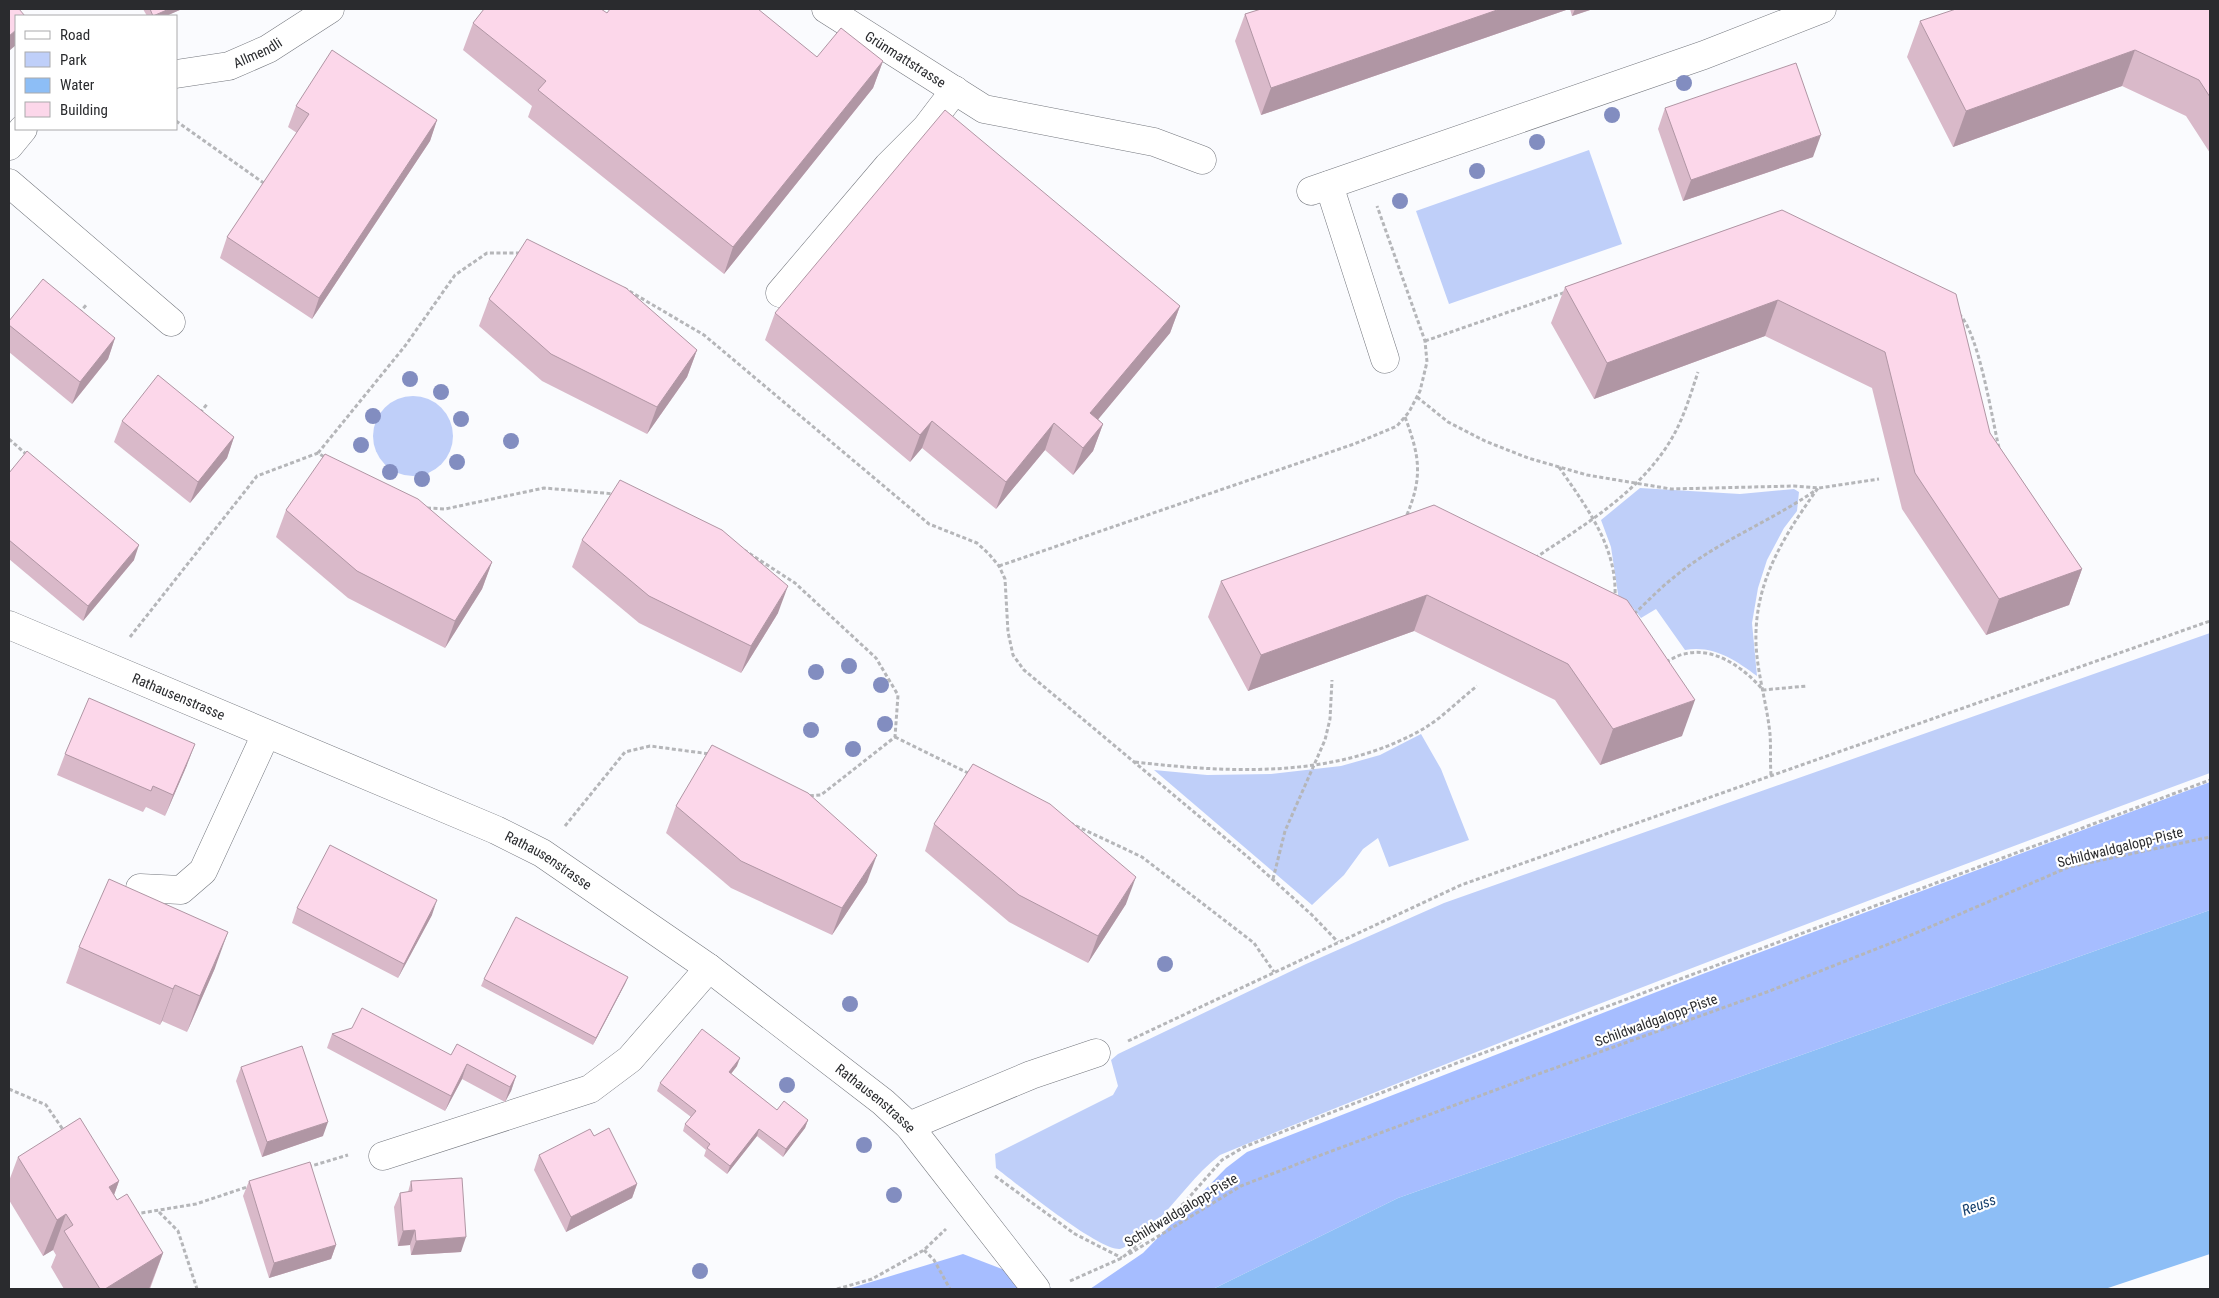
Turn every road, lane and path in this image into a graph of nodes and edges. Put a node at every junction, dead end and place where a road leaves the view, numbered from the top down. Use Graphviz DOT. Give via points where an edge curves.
graph roads {
  1 [pos="330,9"];
  2 [pos="826,9"];
  3 [pos="1822,9"];
  4 [pos="178,74"];
  5 [pos="955,90"];
  6 [pos="178,121"];
  7 [pos="22,130"];
  8 [pos="9,146"];
  9 [pos="1202,160"];
  10 [pos="1365,172"];
  11 [pos="9,183"];
  12 [pos="267,186"];
  13 [pos="525,253"];
  14 [pos="620,286"];
  15 [pos="1575,289"];
  16 [pos="628,290"];
  17 [pos="780,294"];
  18 [pos="624,298"];
  19 [pos="87,304"];
  20 [pos="1953,308"];
  21 [pos="74,319"];
  22 [pos="171,322"];
  23 [pos="1425,342"];
  24 [pos="1385,359"];
  25 [pos="1698,372"];
  26 [pos="1417,397"];
  27 [pos="208,402"];
  28 [pos="198,414"];
  29 [pos="1405,417"];
  30 [pos="9,439"];
  31 [pos="318,453"];
  32 [pos="30,457"];
  33 [pos="2001,457"];
  34 [pos="335,462"];
  35 [pos="1559,466"];
  36 [pos="1879,478"];
  37 [pos="1638,484"];
  38 [pos="1819,488"];
  39 [pos="619,495"];
  40 [pos="419,508"];
  41 [pos="1409,511"];
  42 [pos="1418,515"];
  43 [pos="1406,519"];
  44 [pos="1594,519"];
  45 [pos="740,546"];
  46 [pos="1534,559"];
  47 [pos="999,566"];
  48 [pos="1615,599"];
  49 [pos="1630,618"];
  50 [pos="2210,621"];
  51 [pos="9,625"];
  52 [pos="1662,664"];
  53 [pos="106,667"];
  54 [pos="1332,680"];
  55 [pos="1477,686"];
  56 [pos="1807,686"];
  57 [pos="1763,690"];
  58 [pos="266,734"];
  59 [pos="894,737"];
  60 [pos="711,754"];
  61 [pos="1135,762"];
  62 [pos="1314,764"];
  63 [pos="972,775"];
  64 [pos="1770,775"];
  65 [pos="2210,780"];
  66 [pos="805,796"];
  67 [pos="1066,821"];
  68 [pos="2210,837"];
  69 [pos="542,853"];
  70 [pos="1273,880"];
  71 [pos="140,888"];
  72 [pos="1338,942"];
  73 [pos="709,968"];
  74 [pos="1274,972"];
  75 [pos="1096,1053"];
  76 [pos="9,1089"];
  77 [pos="909,1126"];
  78 [pos="68,1137"];
  79 [pos="383,1156"];
  80 [pos="307,1168"];
  81 [pos="944,1174"];
  82 [pos="251,1186"];
  83 [pos="969,1205"];
  84 [pos="159,1212"];
  85 [pos="134,1214"];
  86 [pos="924,1250"];
  87 [pos="1122,1258"];
  88 [pos="1069,1281"];
  89 [pos="197,1289"];
  90 [pos="837,1289"];
  91 [pos="950,1289"];
  92 [pos="1036,1289"];
  1 -- 4 [label="street, Allmendli" via="268,49 229,66"];
  2 -- 5 [label="street, Grünmattstrasse"];
  3 -- 10 [label="street" via="1704,55"];
  5 -- 9 [label="street, Grünmattstrasse" via="984,109 1154,142"];
  5 -- 17 [label="street" via="926,128 888,166"];
  6 -- 12 [label="path"];
  7 -- 8 [label="street"];
  10 -- 23 [label="path"];
  10 -- 24 [label="street" via="1320,188"];
  11 -- 22 [label="street"];
  13 -- 31 [label="path" via="488,253 455,275 406,346"];
  14 -- 16 [label="path"];
  15 -- 23 [label="path"];
  16 -- 18 [label="path"];
  16 -- 47 [label="path" via="704,335 929,524 977,543"];
  19 -- 21 [label="path"];
  20 -- 33 [label="path" via="1964,319 1978,354"];
  23 -- 26 [label="path" via="1427,362"];
  25 -- 37 [label="path" via="1685,412 1670,443"];
  26 -- 29 [label="path"];
  26 -- 35 [label="path" via="1448,422 1485,441"];
  27 -- 28 [label="path"];
  29 -- 41 [label="path" via="1417,448 1418,476"];
  29 -- 47 [label="path" via="1397,426 1354,444"];
  30 -- 32 [label="path"];
  31 -- 34 [label="path"];
  31 -- 53 [label="path" via="258,476"];
  35 -- 37 [label="path" via="1587,475"];
  35 -- 44 [label="path"];
  36 -- 38 [label="path"];
  37 -- 38 [label="path" via="1671,489"];
  37 -- 44 [label="path"];
  38 -- 49 [label="path" via="1673,577"];
  38 -- 57 [label="path" via="1786,534 1769,567 1756,643"];
  39 -- 40 [label="path" via="544,488 445,508"];
  41 -- 42 [label="path"];
  41 -- 43 [label="path"];
  44 -- 46 [label="path"];
  44 -- 48 [label="path" via="1612,562"];
  45 -- 59 [label="path" via="795,584 876,658 898,695"];
  47 -- 61 [label="path" via="1005,579 1008,632 1013,655 1024,670"];
  50 -- 64 [label="path"];
  51 -- 53 [label="street, Rathausenstrasse"];
  52 -- 57 [label="path" via="1685,654 1717,657 1740,668"];
  53 -- 58 [label="street, Rathausenstrasse"];
  54 -- 62 [label="path" via="1330,719"];
  55 -- 62 [label="path" via="1424,728 1381,750"];
  56 -- 57 [label="path"];
  57 -- 64 [label="path" via="1770,735"];
  58 -- 69 [label="street, Rathausenstrasse" via="496,830"];
  58 -- 71 [label="street" via="203,870 182,890"];
  59 -- 63 [label="path"];
  59 -- 66 [label="path" via="821,795"];
  60 -- 69 [label="path" via="650,746 625,752"];
  61 -- 62 [label="path" via="1195,769 1251,770"];
  61 -- 70 [label="path"];
  62 -- 70 [label="path" via="1285,831"];
  64 -- 72 [label="path" via="1461,885"];
  65 -- 87 [label="path" via="1444,1068 1244,1147 1222,1160 1184,1203"];
  67 -- 74 [label="path" via="1142,857 1254,943"];
  68 -- 87 [label="path, Schildwaldgalopp-Piste" via="2069,867 1909,936 1767,992 1313,1158 1241,1186"];
  69 -- 73 [label="street, Rathausenstrasse"];
  70 -- 72 [label="path"];
  72 -- 74 [label="path"];
  73 -- 77 [label="street, Rathausenstrasse" via="883,1102"];
  73 -- 79 [label="street" via="630,1060 590,1089"];
  74 -- 75 [label="path"];
  75 -- 77 [label="street" via="1032,1075"];
  76 -- 78 [label="path" via="46,1105"];
  77 -- 81 [label="street, Rathausenstrasse"];
  79 -- 80 [label="path" via="362,1150"];
  81 -- 83 [label="street, Rathausenstrasse"];
  81 -- 87 [label="path" via="958,1164 982,1167 1075,1234"];
  82 -- 84 [label="path"];
  83 -- 86 [label="path"];
  83 -- 92 [label="street, Rathausenstrasse"];
  84 -- 85 [label="path"];
  84 -- 89 [label="path" via="178,1231"];
  86 -- 90 [label="path" via="872,1279"];
  86 -- 91 [label="path" via="934,1260"];
  87 -- 88 [label="path"];
}
